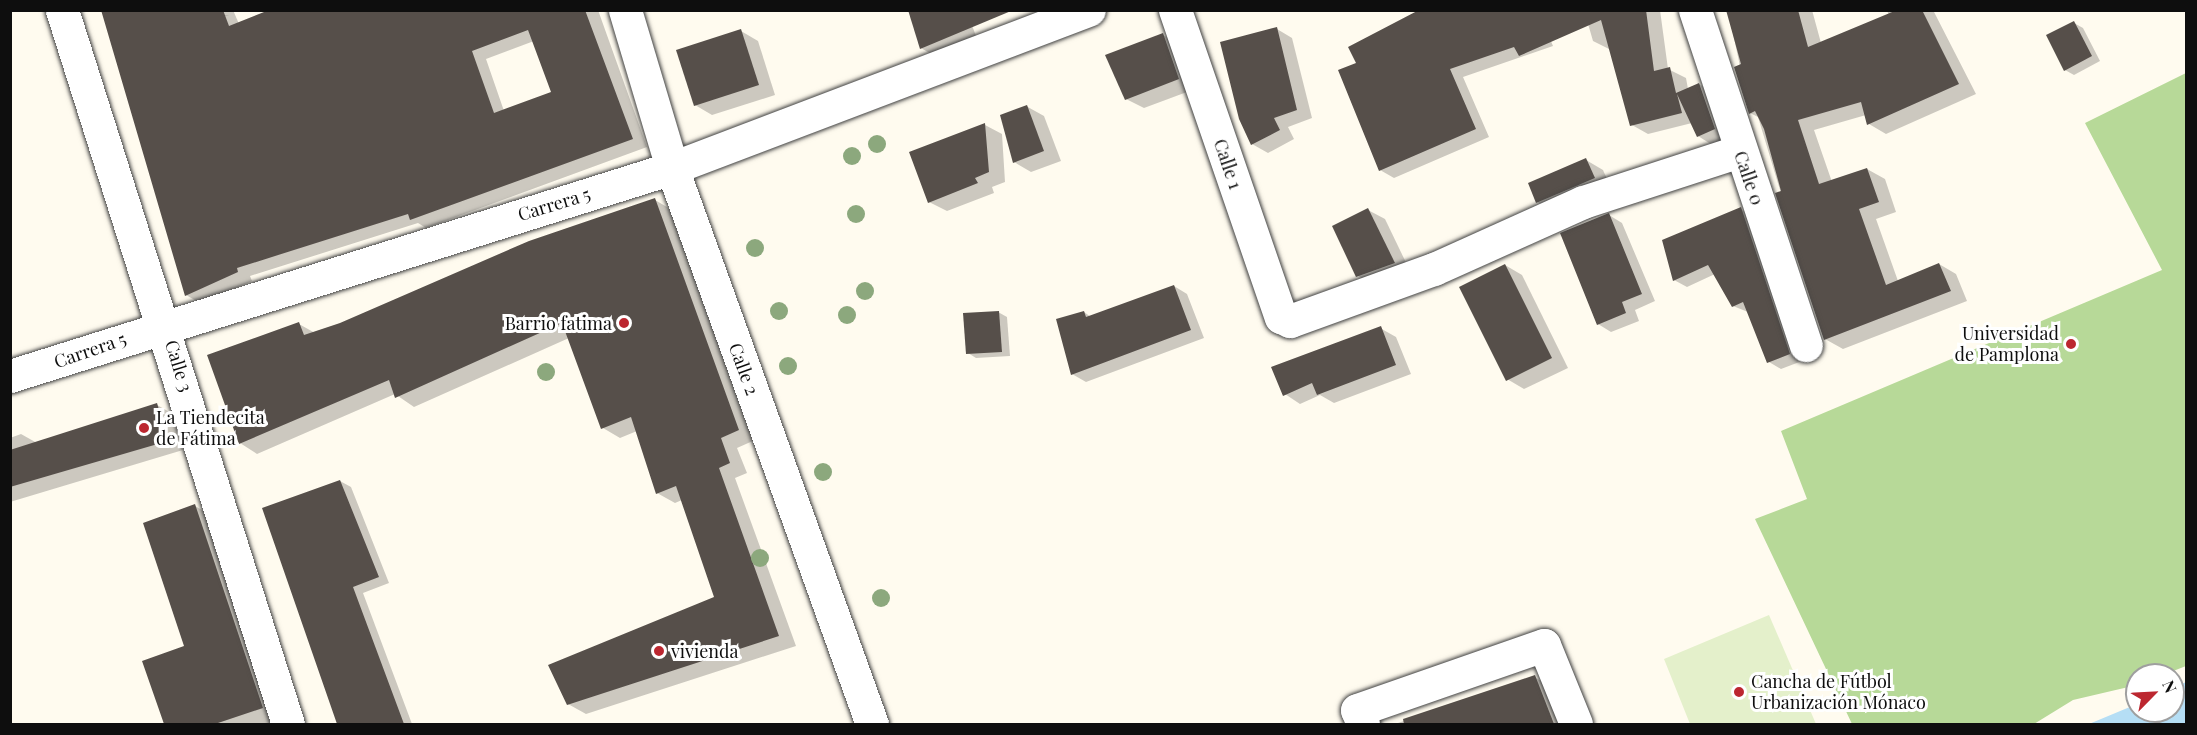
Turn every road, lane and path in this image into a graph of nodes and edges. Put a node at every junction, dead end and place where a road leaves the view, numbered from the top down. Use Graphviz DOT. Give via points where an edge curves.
graph roads {
  1 [pos="62,10"];
  2 [pos="625,10"];
  3 [pos="1089,10"];
  4 [pos="1175,10"];
  5 [pos="1695,10"];
  6 [pos="1740,152"];
  7 [pos="672,168"];
  8 [pos="166,324"];
  9 [pos="1806,345"];
  10 [pos="10,376"];
  11 [pos="288,724"];
  12 [pos="872,724"];
  13 [pos="1363,724"];
  14 [pos="1576,724"];
  1 -- 8 [label="street, Calle 3"];
  2 -- 7 [label="street, Calle 2"];
  3 -- 7 [label="street, Carrera 5"];
  4 -- 6 [label="street, Calle 1" via="1281,317 1299,321 1583,202"];
  5 -- 6 [label="street, Calle 0"];
  6 -- 9 [label="street, Calle 0"];
  7 -- 8 [label="street, Carrera 5"];
  7 -- 12 [label="street, Calle 2"];
  8 -- 10 [label="street, Carrera 5"];
  8 -- 11 [label="street, Calle 3"];
  13 -- 14 [label="street" via="1358,710 1544,645"];
}
